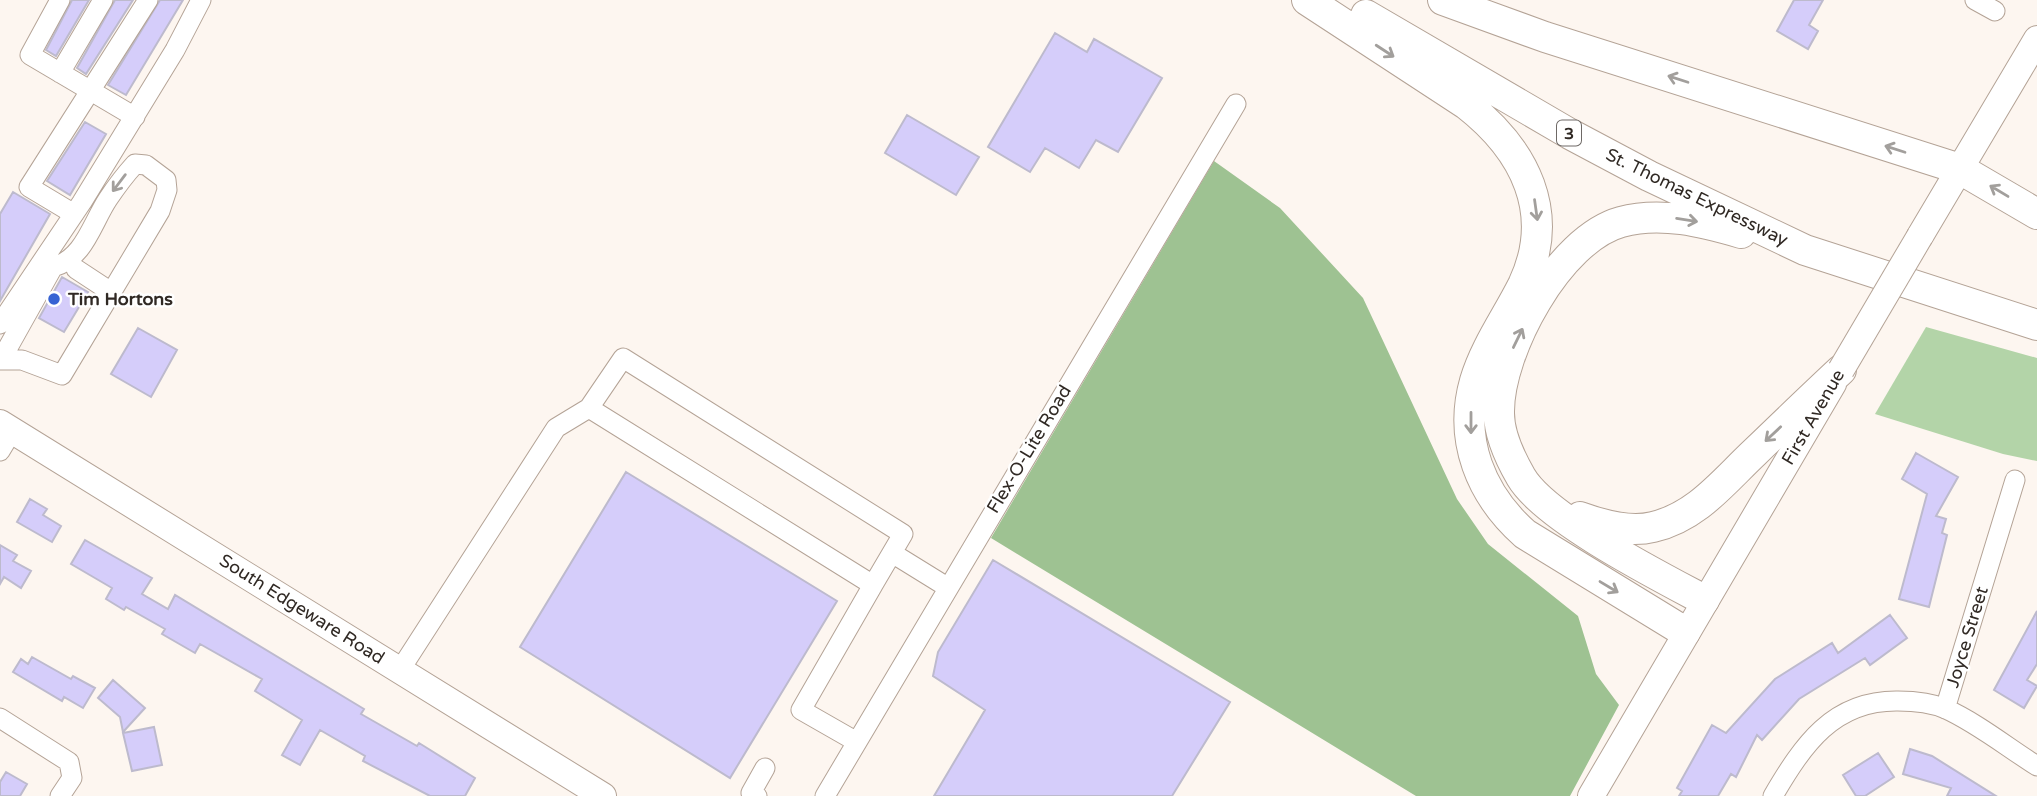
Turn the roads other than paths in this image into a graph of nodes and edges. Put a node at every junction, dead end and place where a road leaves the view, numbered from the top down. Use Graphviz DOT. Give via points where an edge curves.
graph roads {
  1 [pos="60,0"];
  2 [pos="103,0"];
  3 [pos="148,0"];
  4 [pos="201,0"];
  5 [pos="1307,0"];
  6 [pos="1341,0"];
  7 [pos="1443,0"];
  8 [pos="1975,0"];
  9 [pos="1995,11"];
  10 [pos="2037,39"];
  11 [pos="60,73"];
  12 [pos="90,90"];
  13 [pos="1236,104"];
  14 [pos="135,117"];
  15 [pos="1960,169"];
  16 [pos="74,214"];
  17 [pos="2037,214"];
  18 [pos="1805,250"];
  19 [pos="76,269"];
  20 [pos="111,292"];
  21 [pos="0,324"];
  22 [pos="2037,325"];
  23 [pos="1,360"];
  24 [pos="1841,370"];
  25 [pos="589,408"];
  26 [pos="4,435"];
  27 [pos="2015,480"];
  28 [pos="1534,492"];
  29 [pos="892,553"];
  30 [pos="873,585"];
  31 [pos="947,586"];
  32 [pos="1704,600"];
  33 [pos="1685,632"];
  34 [pos="400,670"];
  35 [pos="1945,709"];
  36 [pos="0,718"];
  37 [pos="857,742"];
  38 [pos="2037,766"];
  39 [pos="765,768"];
  40 [pos="60,796"];
  41 [pos="603,796"];
  42 [pos="757,796"];
  43 [pos="825,796"];
  44 [pos="1591,796"];
  45 [pos="1773,796"];
  1 -- 11 [label="street" via="30,55"];
  2 -- 11 [label="street"];
  3 -- 12 [label="street"];
  4 -- 14 [label="street"];
  5 -- 33 [label="highway, one-way" via="1466,104 1513,152 1535,200 1536,246 1524,283 1475,382 1470,418 1477,467 1498,507 1525,534"];
  6 -- 18 [label="highway, St. Thomas Expressway / 3" via="1570,134"];
  15 -- 7 [label="highway, one-way"];
  8 -- 9 [label="street"];
  10 -- 15 [label="main road, First Avenue"];
  11 -- 12 [label="street"];
  12 -- 14 [label="street"];
  12 -- 16 [label="street" via="29,187"];
  13 -- 31 [label="street, Flex-O-Lite Road"];
  14 -- 16 [label="street"];
  17 -- 15 [label="highway, one-way"];
  15 -- 24 [label="main road, First Avenue, bridge"];
  16 -- 21 [label="street"];
  18 -- 22 [label="highway, St. Thomas Expressway / 3"];
  28 -- 18 [label="highway, one-way" via="1522,480 1507,450 1499,416 1500,393 1506,363 1521,332 1569,254 1592,235 1620,222 1648,217 1693,221"];
  19 -- 20 [label="street"];
  20 -- 23 [label="street" via="62,375 22,360"];
  20 -- 23 [label="street, one-way" via="160,211 167,191 166,180 146,165 135,164 107,200 81,248 53,267"];
  24 -- 28 [label="highway, one-way" via="1716,491 1680,517 1652,527 1602,526 1560,509"];
  24 -- 32 [label="main road, First Avenue"];
  25 -- 29 [label="street" via="623,358 904,534"];
  25 -- 30 [label="street"];
  25 -- 34 [label="street" via="556,428"];
  26 -- 34 [label="main road, South Edgeware Road"];
  27 -- 35 [label="street, Joyce Street"];
  28 -- 32 [label="highway" via="1569,521"];
  29 -- 30 [label="street"];
  29 -- 31 [label="street"];
  30 -- 37 [label="street" via="801,710"];
  31 -- 37 [label="street, Flex-O-Lite Road"];
  32 -- 33 [label="main road, First Avenue"];
  33 -- 44 [label="main road, First Avenue"];
  34 -- 41 [label="main road, South Edgeware Road"];
  35 -- 38 [label="street"];
  35 -- 45 [label="street, Joyce Street" via="1907,701 1874,701 1851,710 1807,743"];
  36 -- 40 [label="street" via="69,762 72,778"];
  37 -- 43 [label="street, Flex-O-Lite Road"];
  39 -- 42 [label="street" via="751,793"];
}
